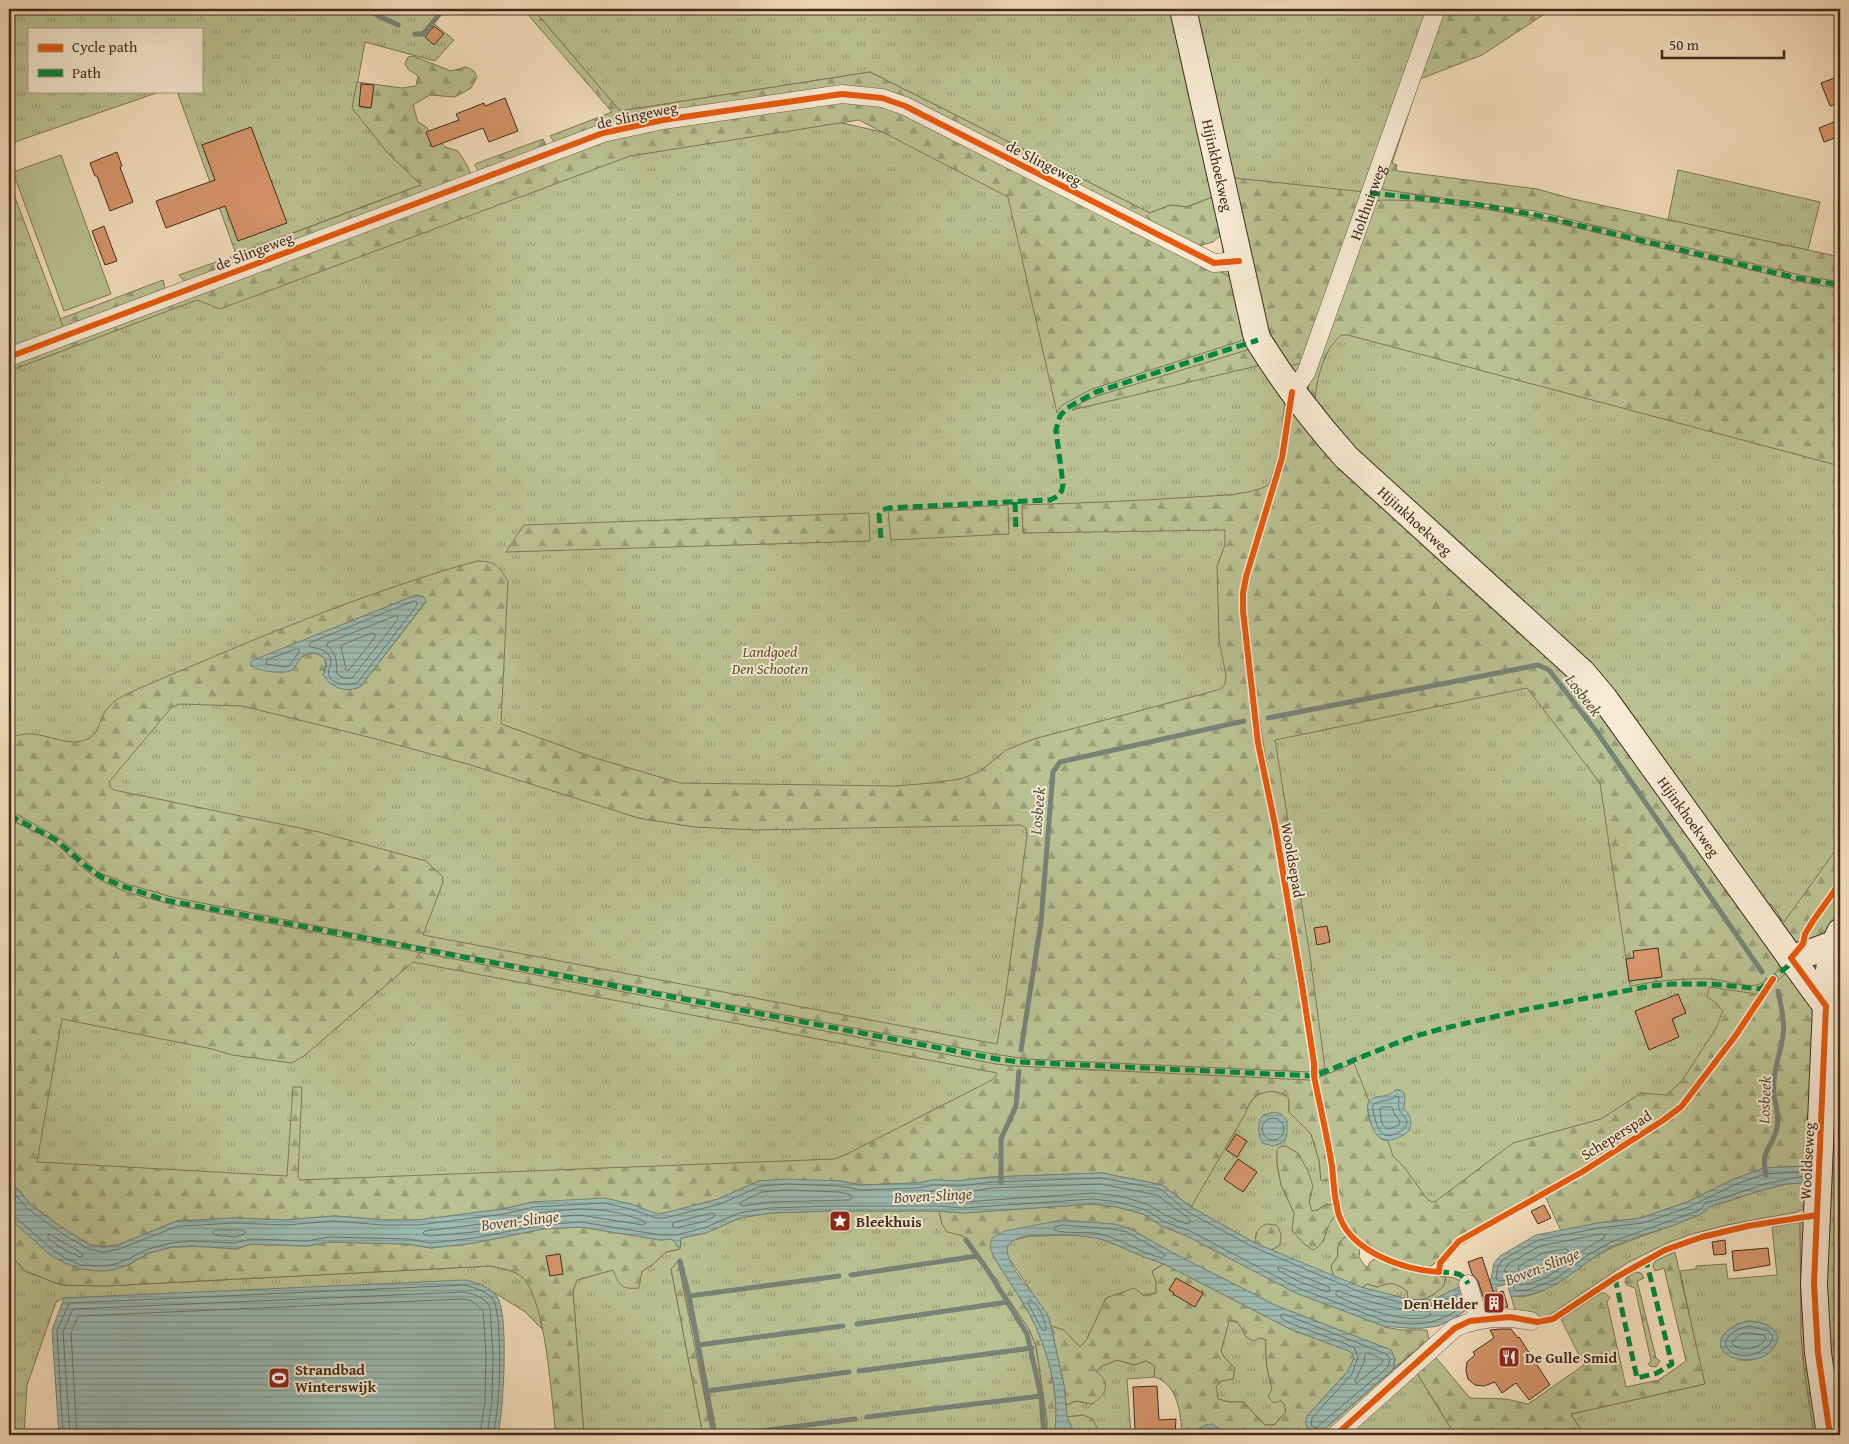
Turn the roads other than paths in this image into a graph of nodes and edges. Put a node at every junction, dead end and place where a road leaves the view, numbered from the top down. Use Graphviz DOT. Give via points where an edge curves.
graph roads {
  1 [pos="1183,9"];
  2 [pos="1436,9"];
  3 [pos="1239,261"];
  4 [pos="9,357"];
  5 [pos="1292,392"];
  6 [pos="1837,938"];
  7 [pos="1791,958"];
  8 [pos="1826,1006"];
  9 [pos="1468,1284"];
  10 [pos="1477,1312"];
  11 [pos="1531,1321"];
  12 [pos="1336,1435"];
  13 [pos="1830,1435"];
  1 -- 3 [label="street, Hijinkhoekweg"];
  2 -- 5 [label="street, Holthuisweg" via="1306,373"];
  3 -- 4 [label="street, de Slingeweg" via="1214,263 905,106 882,98 842,94 663,120 603,133"];
  3 -- 5 [label="street, Hijinkhoekweg" via="1258,340"];
  5 -- 7 [label="street, Hijinkhoekweg" via="1346,456 1582,672"];
  6 -- 7 [label="street" via="1812,952"];
  6 -- 8 [label="street, Wooldseweg"];
  7 -- 8 [label="street, Hijinkhoekweg"];
  8 -- 13 [label="street, Wooldseweg" via="1814,1284 1818,1354"];
  9 -- 10 [label="street"];
  10 -- 11 [label="street"];
  10 -- 12 [label="street"];
}
